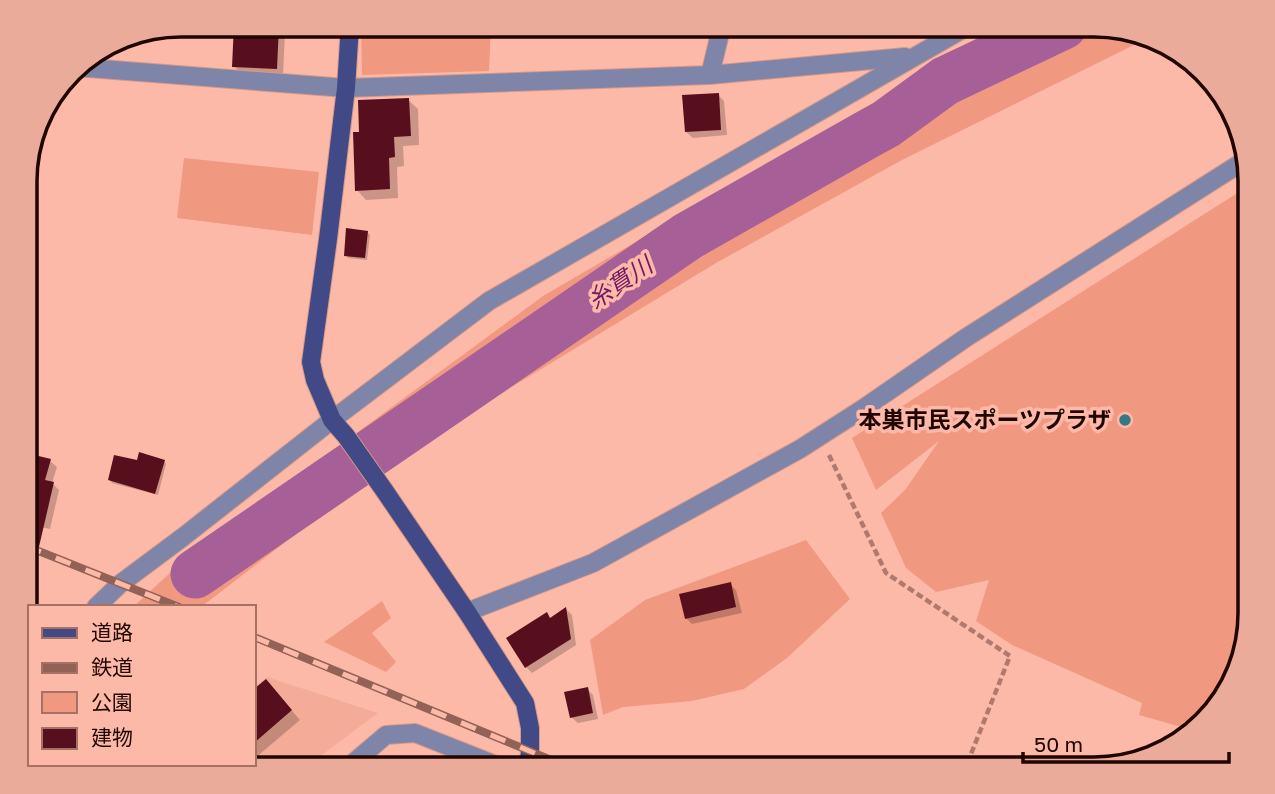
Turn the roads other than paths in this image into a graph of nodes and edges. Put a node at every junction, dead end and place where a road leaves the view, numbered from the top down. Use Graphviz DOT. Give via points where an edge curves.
graph roads {
  1 [pos="349,37"];
  2 [pos="719,37"];
  3 [pos="946,37"];
  4 [pos="912,56"];
  5 [pos="92,68"];
  6 [pos="710,75"];
  7 [pos="346,88"];
  8 [pos="1237,165"];
  9 [pos="332,420"];
  10 [pos="98,605"];
  11 [pos="467,612"];
  12 [pos="360,757"];
  13 [pos="476,757"];
  14 [pos="529,757"];
  1 -- 7 [label="main road"];
  2 -- 6 [label="street"];
  3 -- 4 [label="street"];
  4 -- 6 [label="street"];
  4 -- 9 [label="street" via="489,301"];
  5 -- 7 [label="street"];
  6 -- 7 [label="street"];
  7 -- 9 [label="main road" via="311,362"];
  8 -- 11 [label="street" via="800,449 593,563"];
  9 -- 10 [label="street"];
  9 -- 11 [label="main road"];
  11 -- 14 [label="main road" via="525,703"];
  12 -- 13 [label="street" via="386,735 415,733"];
}
